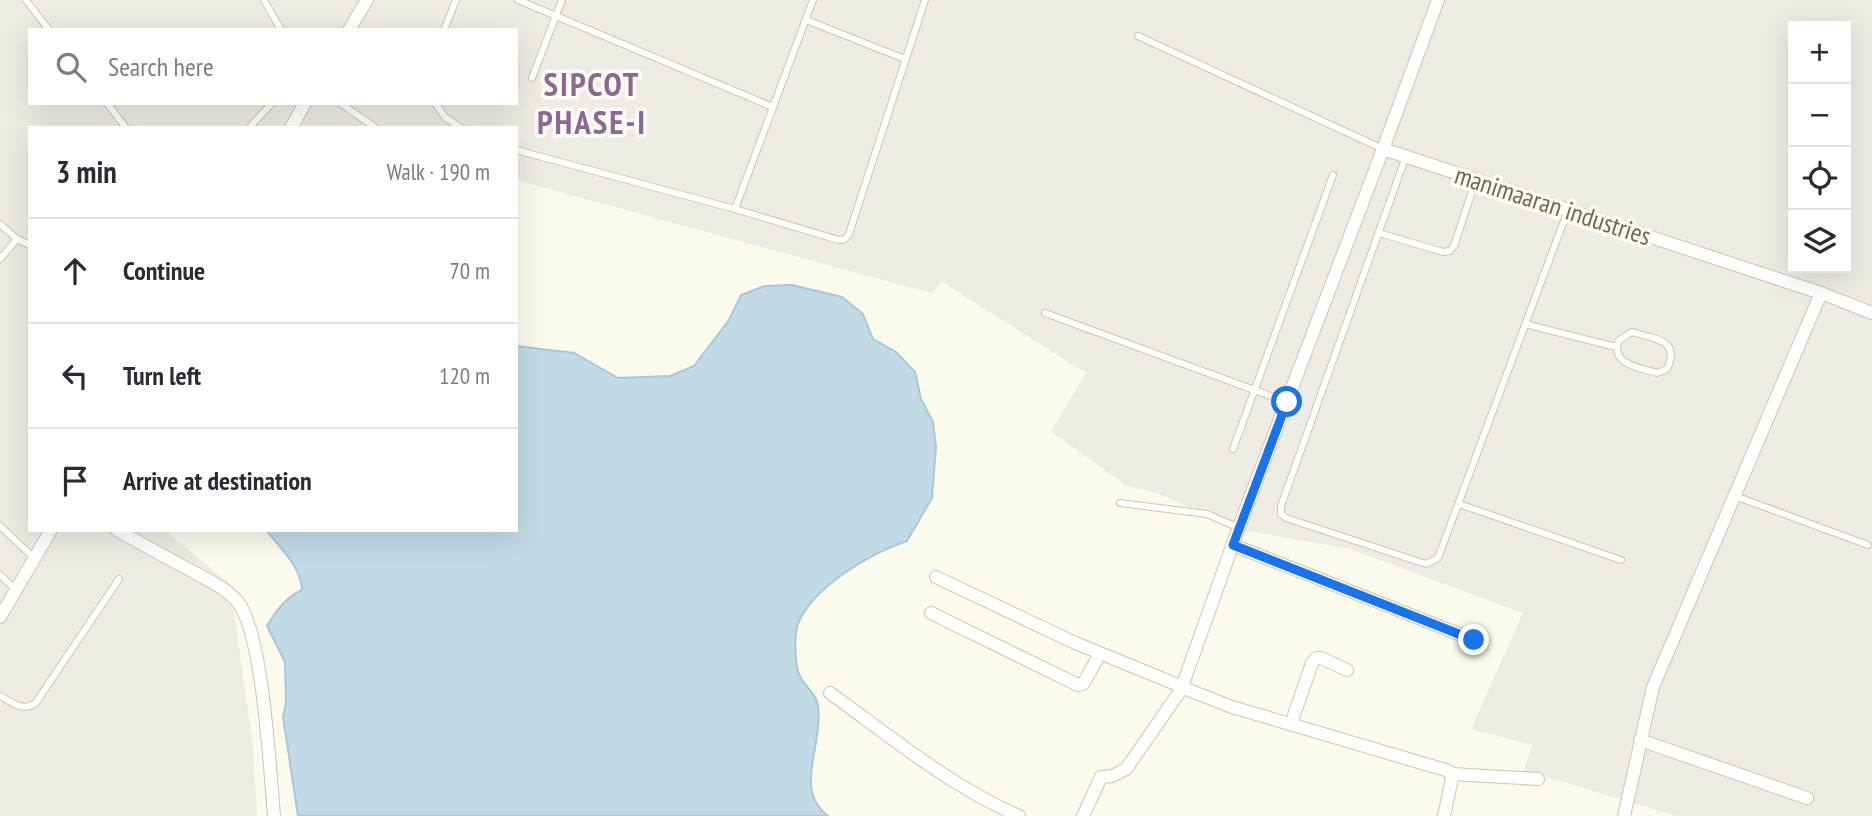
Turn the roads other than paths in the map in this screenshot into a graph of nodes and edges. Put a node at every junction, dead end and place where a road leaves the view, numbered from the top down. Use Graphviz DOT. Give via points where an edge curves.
graph roads {
  1 [pos="26,0"];
  2 [pos="264,0"];
  3 [pos="367,0"];
  4 [pos="456,0"];
  5 [pos="518,0"];
  6 [pos="562,0"];
  7 [pos="813,0"];
  8 [pos="925,0"];
  9 [pos="1438,0"];
  10 [pos="555,16"];
  11 [pos="806,20"];
  12 [pos="47,28"];
  13 [pos="280,28"];
  14 [pos="350,28"];
  15 [pos="445,28"];
  16 [pos="1138,36"];
  17 [pos="905,59"];
  18 [pos="532,78"];
  19 [pos="109,105"];
  20 [pos="270,105"];
  21 [pos="304,105"];
  22 [pos="343,105"];
  23 [pos="436,105"];
  24 [pos="773,107"];
  25 [pos="125,126"];
  26 [pos="250,126"];
  27 [pos="292,126"];
  28 [pos="373,126"];
  29 [pos="458,126"];
  30 [pos="1383,149"];
  31 [pos="518,151"];
  32 [pos="1406,156"];
  33 [pos="1333,175"];
  34 [pos="1476,180"];
  35 [pos="735,209"];
  36 [pos="1568,210"];
  37 [pos="0,224"];
  38 [pos="1378,233"];
  39 [pos="17,239"];
  40 [pos="28,244"];
  41 [pos="0,259"];
  42 [pos="1821,293"];
  43 [pos="1045,313"];
  44 [pos="1872,313"];
  45 [pos="1525,324"];
  46 [pos="1616,347"];
  47 [pos="1255,390"];
  48 [pos="1287,402"];
  49 [pos="1233,449"];
  50 [pos="1735,496"];
  51 [pos="1120,503"];
  52 [pos="1459,504"];
  53 [pos="0,526"];
  54 [pos="1239,528"];
  55 [pos="50,532"];
  56 [pos="121,532"];
  57 [pos="1233,545"];
  58 [pos="1868,545"];
  59 [pos="34,559"];
  60 [pos="1621,560"];
  61 [pos="0,575"];
  62 [pos="936,577"];
  63 [pos="119,579"];
  64 [pos="16,590"];
  65 [pos="931,613"];
  66 [pos="0,617"];
  67 [pos="1474,640"];
  68 [pos="1100,653"];
  69 [pos="1348,670"];
  70 [pos="1183,687"];
  71 [pos="830,693"];
  72 [pos="0,696"];
  73 [pos="1291,724"];
  74 [pos="1640,740"];
  75 [pos="1452,774"];
  76 [pos="1538,779"];
  77 [pos="1807,798"];
  78 [pos="274,816"];
  79 [pos="1019,816"];
  80 [pos="1083,816"];
  81 [pos="1444,816"];
  82 [pos="1624,816"];
  1 -- 12 [label="lane"];
  2 -- 13 [label="lane"];
  3 -- 14 [label="street"];
  4 -- 15 [label="lane"];
  5 -- 10 [label="lane"];
  6 -- 10 [label="lane"];
  7 -- 11 [label="lane"];
  8 -- 17 [label="lane"];
  9 -- 30 [label="street"];
  10 -- 18 [label="lane"];
  10 -- 24 [label="lane"];
  11 -- 17 [label="lane"];
  11 -- 24 [label="lane"];
  16 -- 30 [label="lane"];
  17 -- 35 [label="lane" via="845,239"];
  19 -- 25 [label="lane"];
  20 -- 26 [label="lane"];
  21 -- 27 [label="street"];
  22 -- 28 [label="lane"];
  23 -- 29 [label="lane"];
  24 -- 35 [label="lane"];
  30 -- 32 [label="street, manimaaran industries"];
  30 -- 48 [label="street"];
  31 -- 35 [label="lane"];
  32 -- 34 [label="street, manimaaran industries"];
  32 -- 38 [label="lane"];
  33 -- 47 [label="lane"];
  34 -- 36 [label="street, manimaaran industries"];
  34 -- 38 [label="lane" via="1450,251"];
  36 -- 42 [label="street, manimaaran industries"];
  36 -- 45 [label="lane"];
  37 -- 39 [label="lane"];
  38 -- 52 [label="lane" via="1281,514 1426,564 1438,558"];
  39 -- 40 [label="lane"];
  39 -- 41 [label="lane"];
  42 -- 44 [label="street, manimaaran industries"];
  42 -- 50 [label="street"];
  43 -- 47 [label="lane"];
  45 -- 46 [label="lane"];
  45 -- 52 [label="lane"];
  46 -- 46 [label="lane" via="1632,332 1667,343 1672,358 1667,369 1657,373 1625,362"];
  47 -- 48 [label="lane"];
  47 -- 49 [label="lane"];
  48 -- 54 [label="street"];
  50 -- 58 [label="lane"];
  50 -- 74 [label="street" via="1653,687"];
  51 -- 54 [label="lane" via="1207,514"];
  52 -- 60 [label="lane"];
  53 -- 59 [label="lane"];
  54 -- 57 [label="street"];
  55 -- 59 [label="street"];
  56 -- 78 [label="street" via="221,587 245,615 266,728"];
  57 -- 67 [label="street"];
  57 -- 70 [label="street"];
  59 -- 64 [label="street"];
  61 -- 64 [label="lane"];
  62 -- 68 [label="street"];
  63 -- 72 [label="lane" via="35,704 20,707"];
  64 -- 66 [label="street"];
  65 -- 68 [label="street" via="1078,685 1083,684"];
  68 -- 70 [label="street"];
  69 -- 73 [label="street" via="1316,658"];
  70 -- 73 [label="street"];
  70 -- 80 [label="street" via="1126,769 1101,777"];
  71 -- 79 [label="street" via="943,774"];
  73 -- 75 [label="street"];
  74 -- 77 [label="street"];
  74 -- 82 [label="street"];
  75 -- 76 [label="street"];
  75 -- 81 [label="street"];
}
